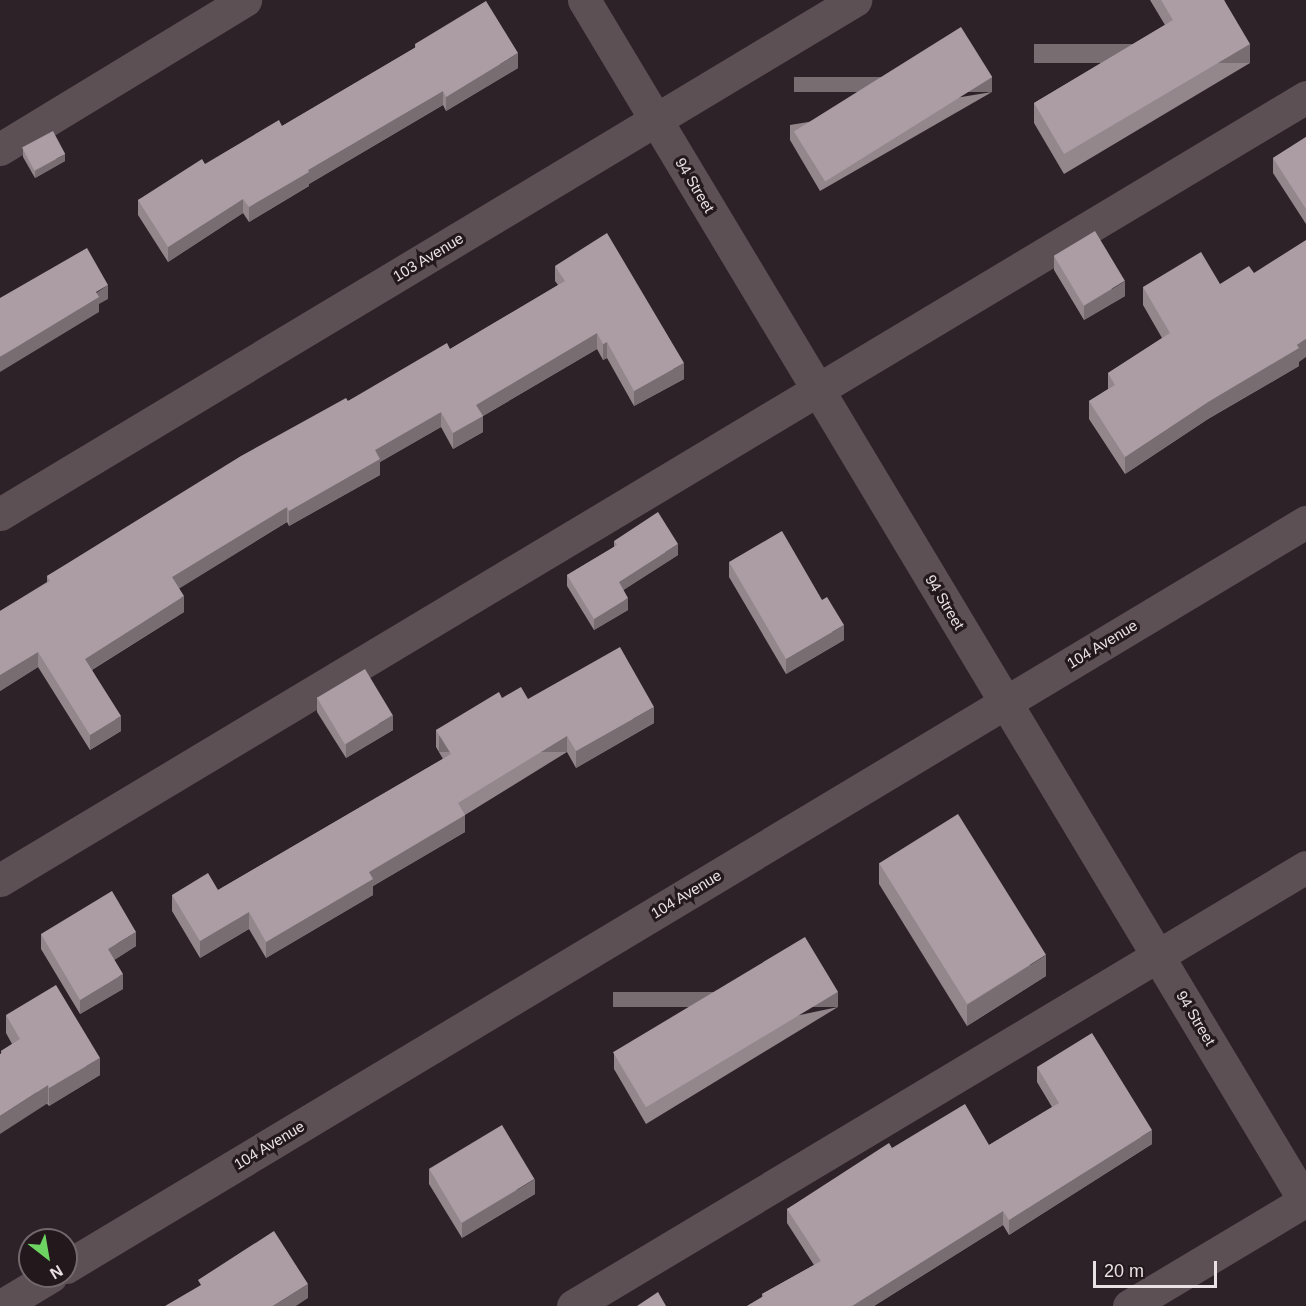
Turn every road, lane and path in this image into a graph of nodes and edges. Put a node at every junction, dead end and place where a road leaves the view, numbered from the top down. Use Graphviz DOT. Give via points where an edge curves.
graph roads {
  1 [pos="245,0"];
  2 [pos="584,0"];
  3 [pos="855,0"];
  4 [pos="1306,97"];
  5 [pos="656,120"];
  6 [pos="0,149"];
  7 [pos="819,391"];
  8 [pos="0,514"];
  9 [pos="1306,522"];
  10 [pos="1005,702"];
  11 [pos="1306,867"];
  12 [pos="0,880"];
  13 [pos="1158,956"];
  14 [pos="1306,1201"];
  15 [pos="78,1260"];
  16 [pos="31,1288"];
  17 [pos="1,1306"];
  18 [pos="573,1306"];
  19 [pos="1129,1306"];
  1 -- 6 [label="street"];
  2 -- 5 [label="street, 94 Street"];
  3 -- 5 [label="street, 103 Avenue"];
  4 -- 7 [label="street"];
  5 -- 7 [label="street, 94 Street"];
  5 -- 8 [label="street, 103 Avenue"];
  7 -- 10 [label="street, 94 Street"];
  7 -- 12 [label="street"];
  9 -- 10 [label="street, 104 Avenue"];
  10 -- 13 [label="street, 94 Street"];
  10 -- 15 [label="street, 104 Avenue"];
  11 -- 13 [label="street"];
  13 -- 14 [label="street, 94 Street"];
  13 -- 18 [label="street"];
  14 -- 19 [label="street"];
  16 -- 17 [label="street"];
}
